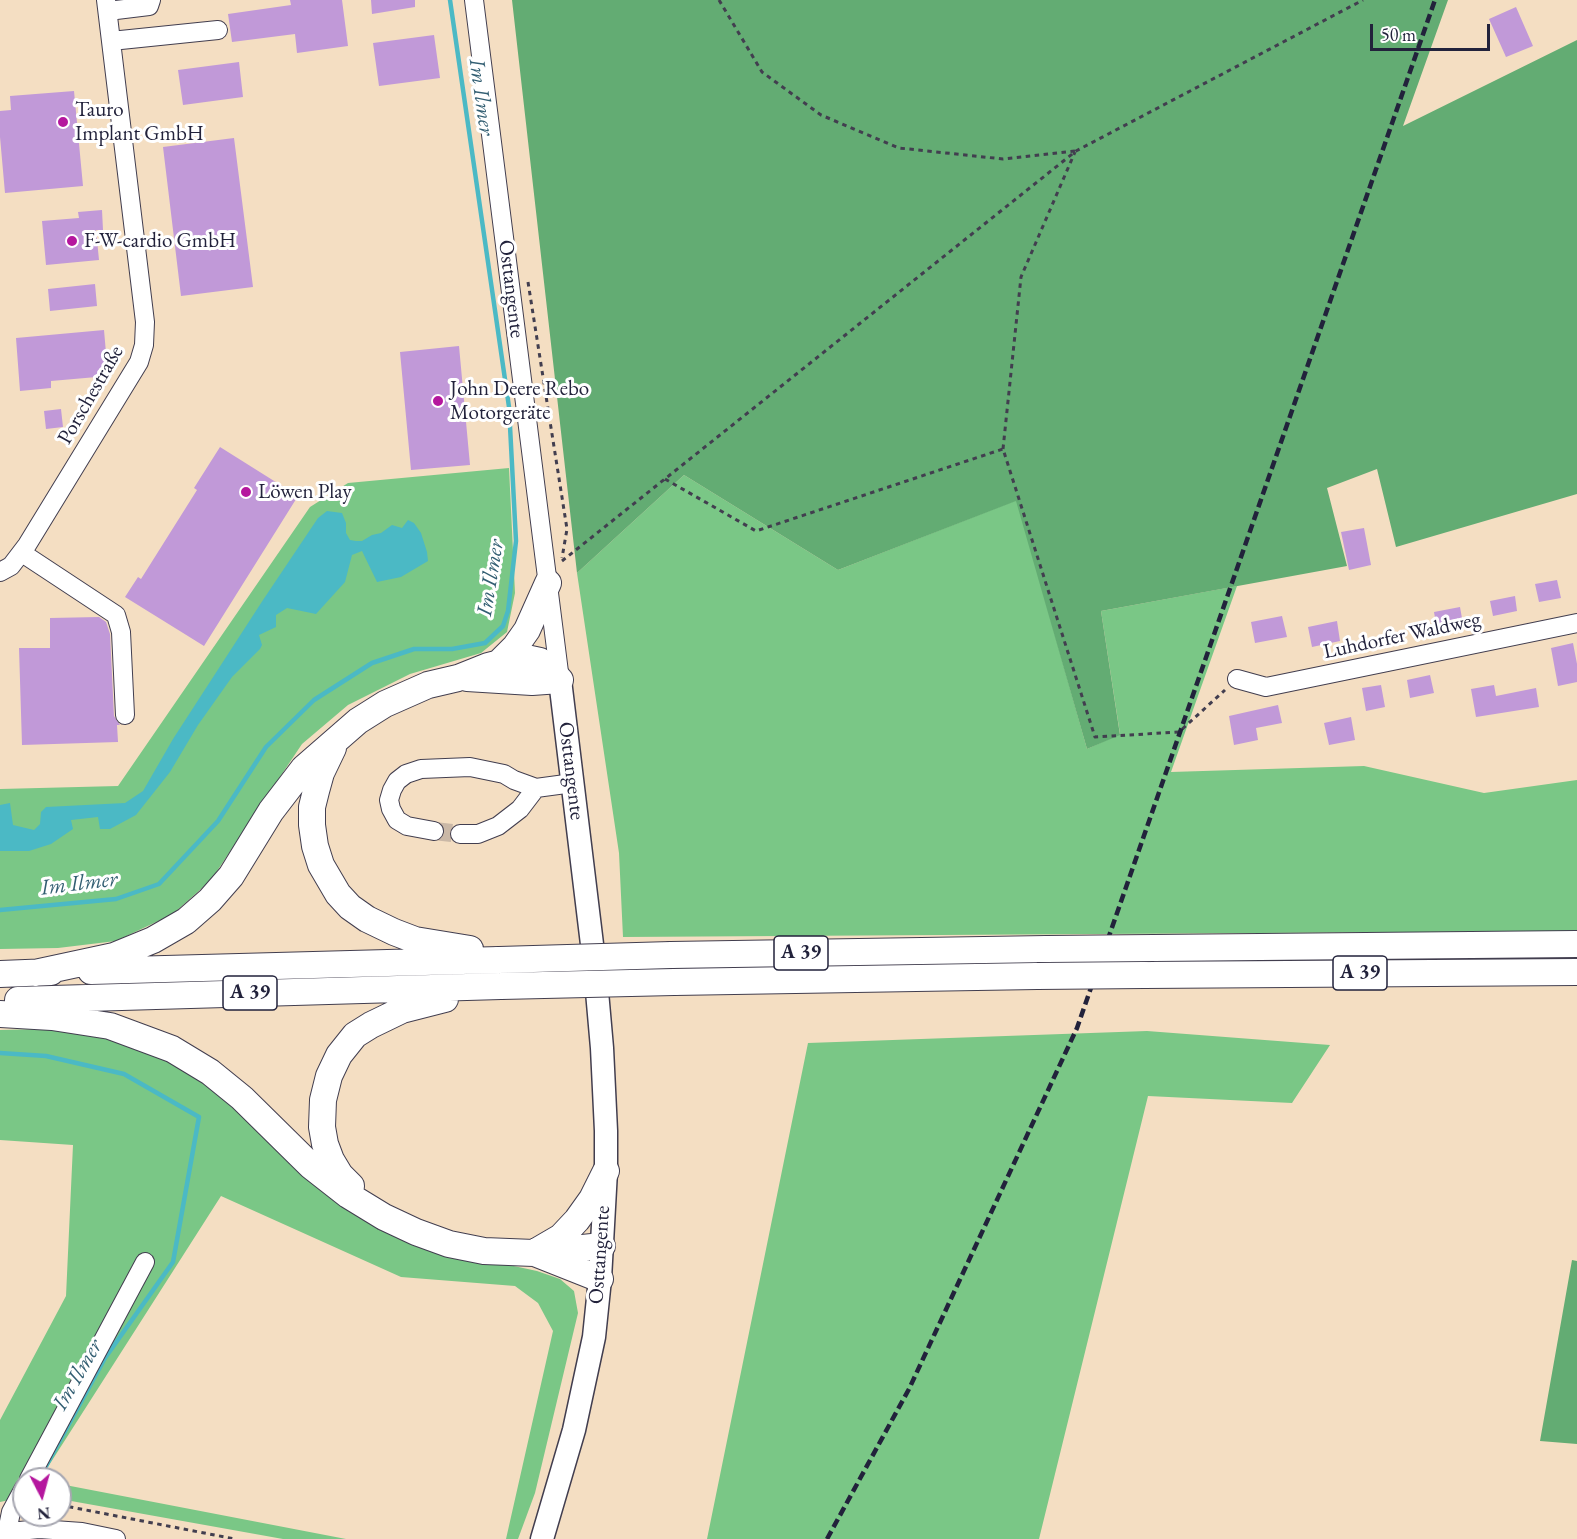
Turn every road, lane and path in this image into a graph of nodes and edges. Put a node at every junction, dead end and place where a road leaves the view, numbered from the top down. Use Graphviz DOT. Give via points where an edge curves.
graph roads {
  1 [pos="151,0"];
  2 [pos="474,0"];
  3 [pos="719,0"];
  4 [pos="1363,0"];
  5 [pos="107,5"];
  6 [pos="218,30"];
  7 [pos="111,41"];
  8 [pos="1076,151"];
  9 [pos="527,274"];
  10 [pos="1003,449"];
  11 [pos="665,479"];
  12 [pos="21,552"];
  13 [pos="0,572"];
  14 [pos="548,584"];
  15 [pos="1577,623"];
  16 [pos="499,663"];
  17 [pos="458,678"];
  18 [pos="1236,679"];
  19 [pos="560,680"];
  20 [pos="126,716"];
  21 [pos="339,737"];
  22 [pos="573,783"];
  23 [pos="536,788"];
  24 [pos="434,831"];
  25 [pos="460,834"];
  26 [pos="1577,945"];
  27 [pos="498,956"];
  28 [pos="1577,972"];
  29 [pos="35,973"];
  30 [pos="0,974"];
  31 [pos="501,986"];
  32 [pos="0,1000"];
  33 [pos="0,1014"];
  34 [pos="606,1171"];
  35 [pos="384,1217"];
  36 [pos="602,1246"];
  37 [pos="534,1253"];
  38 [pos="145,1262"];
  39 [pos="600,1279"];
  40 [pos="35,1467"];
  41 [pos="72,1506"];
  42 [pos="12,1510"];
  43 [pos="3,1532"];
  44 [pos="116,1539"];
  45 [pos="235,1539"];
  46 [pos="542,1539"];
  1 -- 5 [label="street" via="149,6"];
  2 -- 14 [label="street, Osttangente"];
  3 -- 8 [label="path" via="762,72 821,115 899,148 1003,159"];
  4 -- 8 [label="path"];
  5 -- 7 [label="street, Porschestraße"];
  6 -- 7 [label="street"];
  7 -- 12 [label="street, Porschestraße" via="145,322 144,345 139,362"];
  8 -- 10 [label="path" via="1021,277"];
  8 -- 11 [label="path"];
  9 -- 11 [label="path" via="567,529 562,561"];
  10 -- 11 [label="path" via="756,531"];
  10 -- 18 [label="path" via="1095,737 1179,732"];
  12 -- 13 [label="street, Porschestraße" via="11,566"];
  12 -- 20 [label="street" via="116,615 121,632"];
  14 -- 16 [label="highway" via="527,630"];
  14 -- 19 [label="street, Osttangente"];
  15 -- 18 [label="street, Luhdorfer Waldweg" via="1266,687"];
  16 -- 17 [label="highway"];
  16 -- 19 [label="highway" via="533,659 546,665"];
  17 -- 19 [label="highway"];
  17 -- 21 [label="highway" via="397,697"];
  19 -- 22 [label="main road, Osttangente"];
  21 -- 27 [label="highway" via="328,754 312,807 315,846 338,894 367,919 394,932 415,940"];
  21 -- 29 [label="highway" via="293,781 231,876 186,921 114,956"];
  22 -- 23 [label="street"];
  22 -- 34 [label="main road, Osttangente" via="602,1048"];
  23 -- 24 [label="street" via="504,774 470,767 421,769 406,774 392,790 391,809 397,820 408,826"];
  23 -- 25 [label="street" via="520,809 498,826 478,834"];
  26 -- 27 [label="highway, A 39, bridge" via="601,956 527,951"];
  27 -- 29 [label="highway, A 39"];
  28 -- 31 [label="highway, A 39, bridge" via="1037,976"];
  29 -- 30 [label="highway, A 39"];
  31 -- 32 [label="highway, A 39"];
  31 -- 35 [label="highway" via="402,1010 355,1035 339,1055 323,1100 325,1143 340,1175"];
  33 -- 35 [label="highway" via="110,1026 172,1049 210,1072 311,1166"];
  34 -- 36 [label="main road, Osttangente"];
  34 -- 37 [label="highway" via="577,1220 561,1237"];
  35 -- 37 [label="highway" via="449,1244 484,1251"];
  36 -- 37 [label="highway"];
  36 -- 39 [label="main road, Osttangente"];
  37 -- 39 [label="highway"];
  38 -- 40 [label="street"];
  39 -- 46 [label="main road, Osttangente" via="585,1383"];
  41 -- 45 [label="path"];
  42 -- 43 [label="street"];
  43 -- 44 [label="street" via="39,1529"];
}
